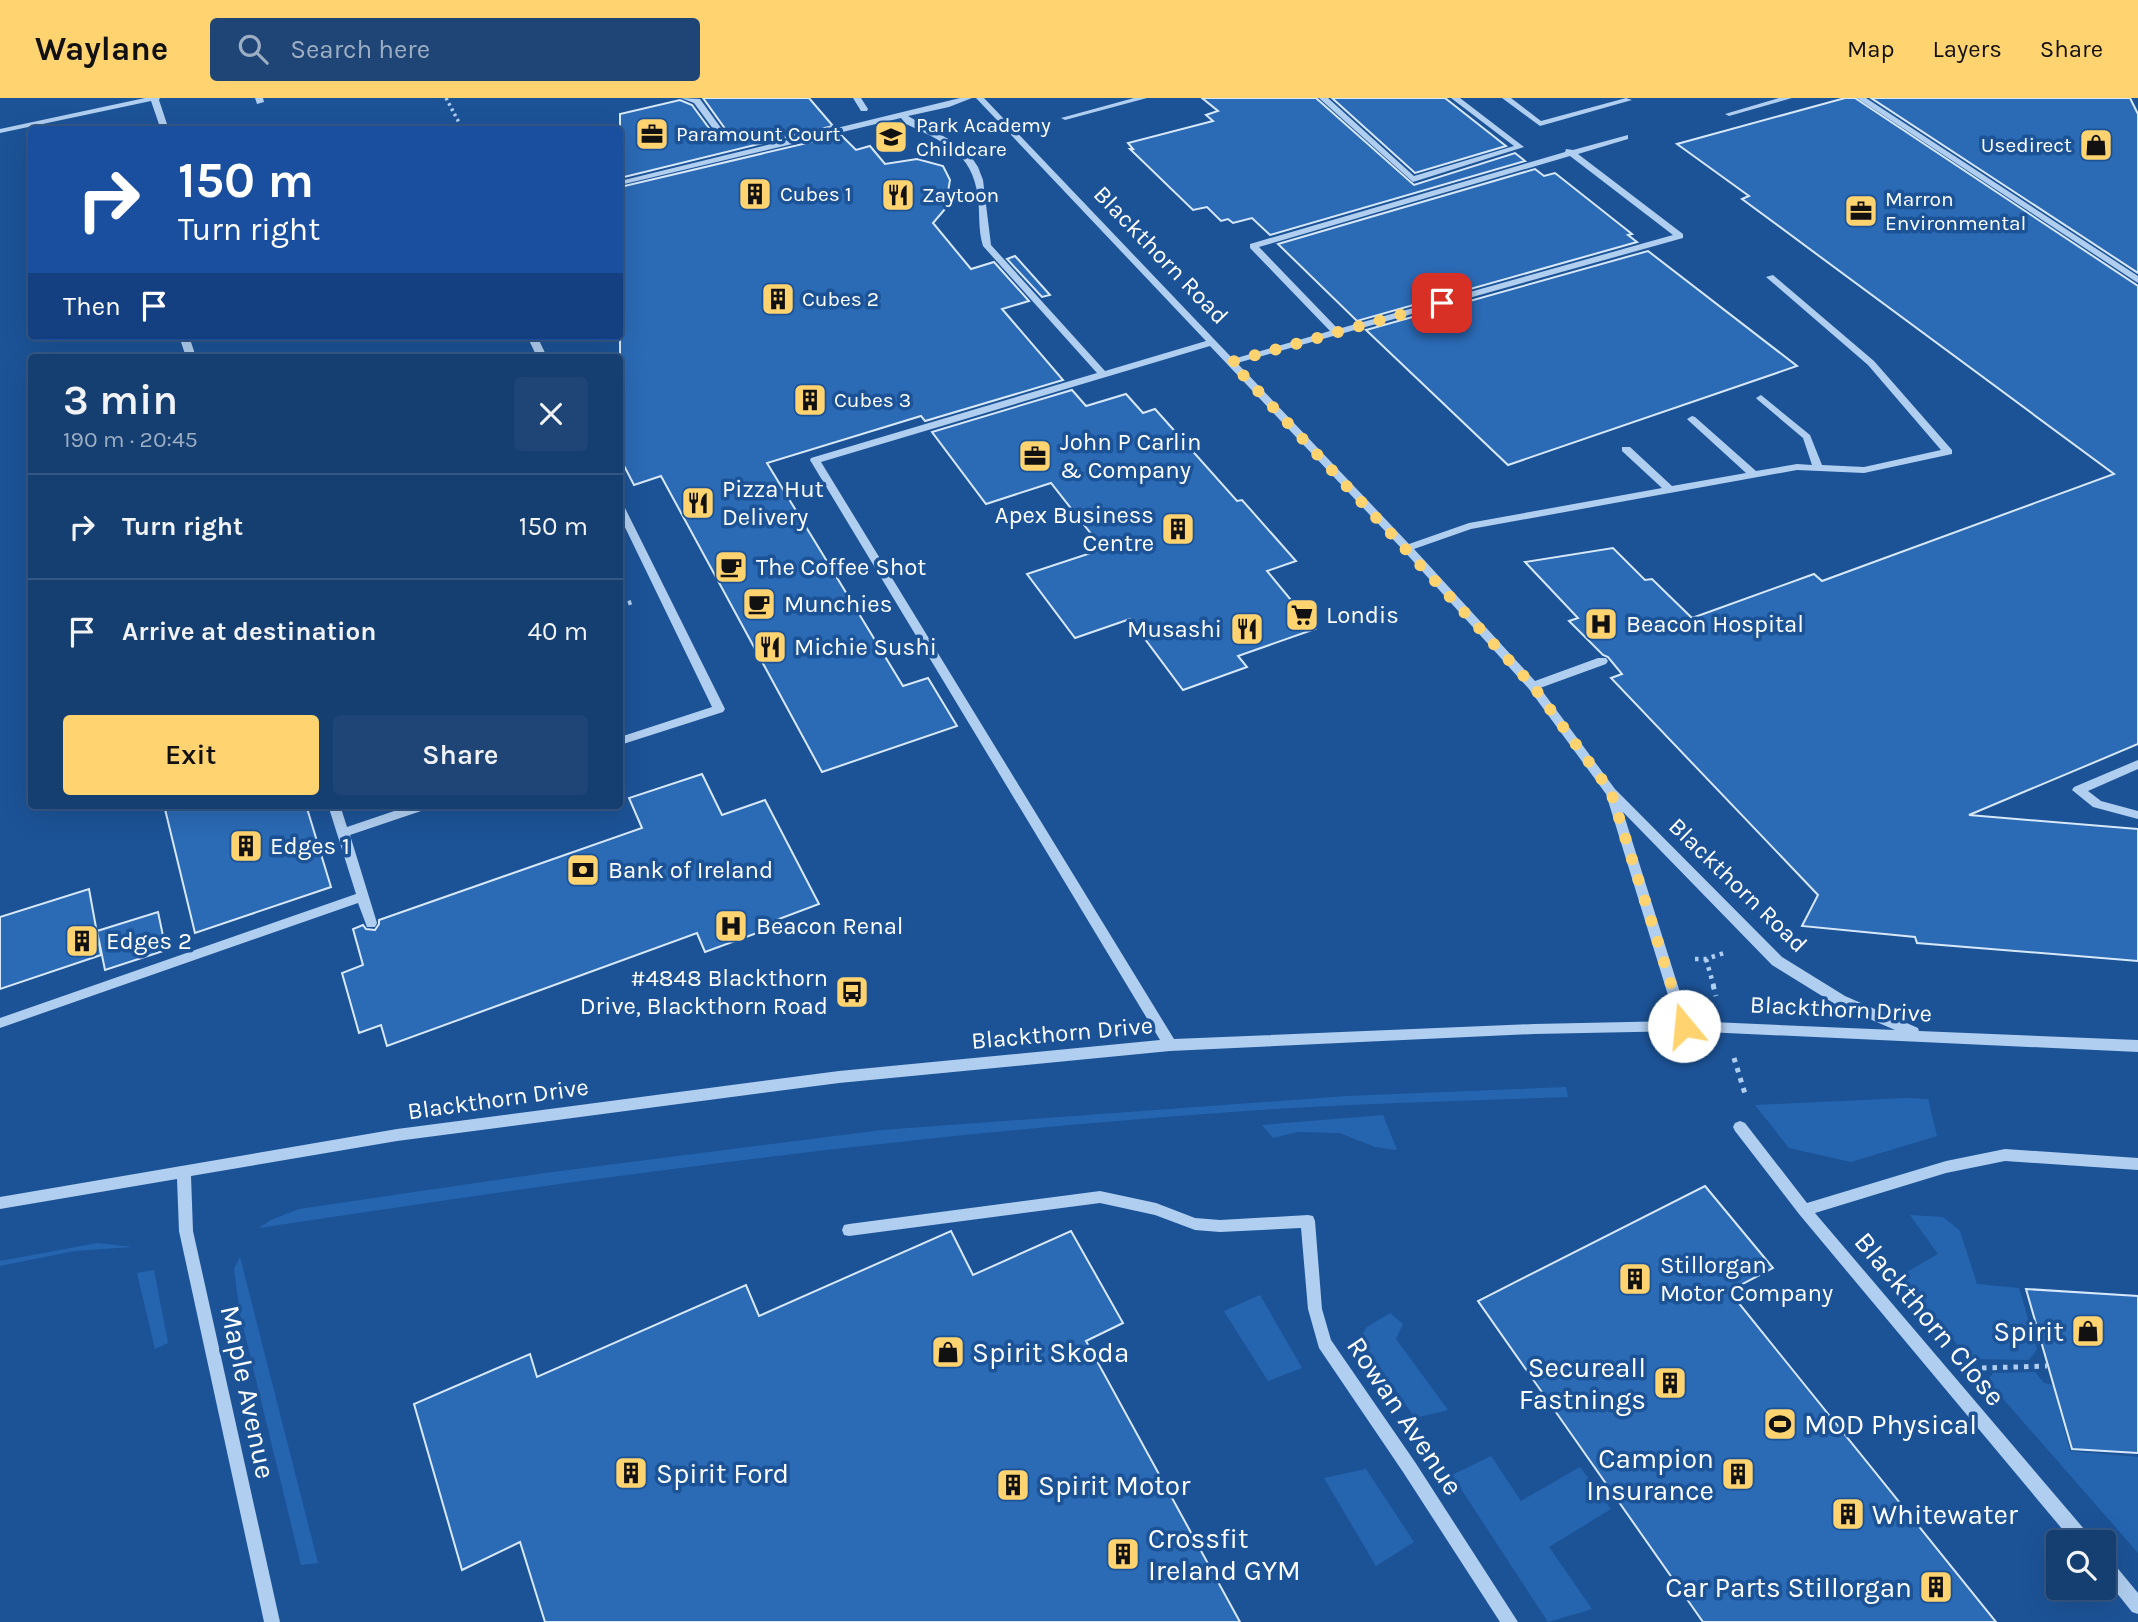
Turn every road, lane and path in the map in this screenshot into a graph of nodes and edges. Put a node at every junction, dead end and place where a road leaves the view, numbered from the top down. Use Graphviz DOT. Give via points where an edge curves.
graph roads {
  1 [pos="155,98"];
  2 [pos="446,98"];
  3 [pos="685,98"];
  4 [pos="857,98"];
  5 [pos="968,98"];
  6 [pos="980,98"];
  7 [pos="1143,98"];
  8 [pos="1323,98"];
  9 [pos="1455,98"];
  10 [pos="1506,98"];
  11 [pos="1788,98"];
  12 [pos="1861,98"];
  13 [pos="1628,100"];
  14 [pos="864,109"];
  15 [pos="1729,114"];
  16 [pos="903,116"];
  17 [pos="1065,118"];
  18 [pos="164,126"];
  19 [pos="461,126"];
  20 [pos="0,131"];
  21 [pos="1625,137"];
  22 [pos="725,139"];
  23 [pos="1569,151"];
  24 [pos="623,182"];
  25 [pos="1770,277"];
  26 [pos="2138,280"];
  27 [pos="1337,333"];
  28 [pos="1213,342"];
  29 [pos="1231,362"];
  30 [pos="1103,374"];
  31 [pos="1761,398"];
  32 [pos="1692,419"];
  33 [pos="1626,449"];
  34 [pos="1818,468"];
  35 [pos="1754,475"];
  36 [pos="1670,490"];
  37 [pos="623,514"];
  38 [pos="1407,548"];
  39 [pos="1602,661"];
  40 [pos="1533,686"];
  41 [pos="623,740"];
  42 [pos="2138,764"];
  43 [pos="1611,792"];
  44 [pos="335,809"];
  45 [pos="414,809"];
  46 [pos="2138,815"];
  47 [pos="343,833"];
  48 [pos="363,896"];
  49 [pos="371,923"];
  50 [pos="0,1023"];
  51 [pos="1684,1026"];
  52 [pos="1919,1035"];
  53 [pos="1170,1045"];
  54 [pos="2138,1046"];
  55 [pos="1740,1128"];
  56 [pos="2138,1164"];
  57 [pos="184,1171"];
  58 [pos="0,1203"];
  59 [pos="1804,1210"];
  60 [pos="849,1230"];
  61 [pos="2047,1366"];
  62 [pos="1947,1380"];
  63 [pos="2074,1530"];
  64 [pos="2116,1579"];
  65 [pos="2138,1606"];
  66 [pos="272,1622"];
  67 [pos="1510,1622"];
  1 -- 18 [label="street"];
  1 -- 20 [label="street"];
  2 -- 19 [label="path"];
  3 -- 22 [label="street" via="696,101"];
  4 -- 14 [label="street"];
  5 -- 16 [label="street"];
  6 -- 28 [label="street, Blackthorn Road"];
  7 -- 17 [label="street"];
  8 -- 9 [label="street" via="1413,179 1520,148"];
  10 -- 13 [label="street" via="1540,124"];
  11 -- 15 [label="street"];
  12 -- 26 [label="street"];
  16 -- 24 [label="street"];
  16 -- 30 [label="street" via="960,148 973,163 987,246"];
  21 -- 23 [label="street"];
  23 -- 27 [label="street" via="1253,246"];
  23 -- 27 [label="street" via="1680,236"];
  25 -- 34 [label="street" via="1871,363 1948,452 1864,470"];
  27 -- 29 [label="street"];
  28 -- 29 [label="street, Blackthorn Road"];
  28 -- 30 [label="street"];
  29 -- 38 [label="street, Blackthorn Road"];
  30 -- 53 [label="street" via="815,460"];
  31 -- 34 [label="street" via="1807,437"];
  32 -- 35 [label="street"];
  33 -- 36 [label="street"];
  34 -- 35 [label="street"];
  35 -- 36 [label="street"];
  36 -- 38 [label="street" via="1469,526"];
  37 -- 41 [label="street" via="719,709"];
  38 -- 40 [label="street, Blackthorn Road"];
  39 -- 40 [label="street"];
  40 -- 43 [label="street, Blackthorn Road"];
  42 -- 46 [label="street" via="2078,790 2097,804"];
  43 -- 51 [label="street, Blackthorn Road"];
  43 -- 52 [label="street, Blackthorn Road" via="1777,961 1840,999"];
  44 -- 47 [label="street"];
  45 -- 47 [label="street"];
  47 -- 48 [label="street"];
  48 -- 49 [label="street"];
  48 -- 50 [label="street"];
  51 -- 52 [label="street, Blackthorn Drive"];
  51 -- 53 [label="street, Blackthorn Drive"];
  52 -- 54 [label="street, Blackthorn Drive"];
  53 -- 57 [label="street, Blackthorn Drive" via="839,1077 397,1135"];
  55 -- 59 [label="street, Blackthorn Close"];
  56 -- 59 [label="street" via="2005,1155 1946,1167"];
  57 -- 58 [label="street, Blackthorn Drive"];
  57 -- 66 [label="street, Maple Avenue" via="186,1231"];
  59 -- 62 [label="street, Blackthorn Close"];
  60 -- 67 [label="street, Rowan Avenue" via="1100,1197 1156,1209 1195,1224 1308,1222 1314,1309 1324,1343"];
  61 -- 62 [label="path" via="1976,1368"];
  62 -- 63 [label="street, Blackthorn Close"];
  64 -- 65 [label="street"];
}
